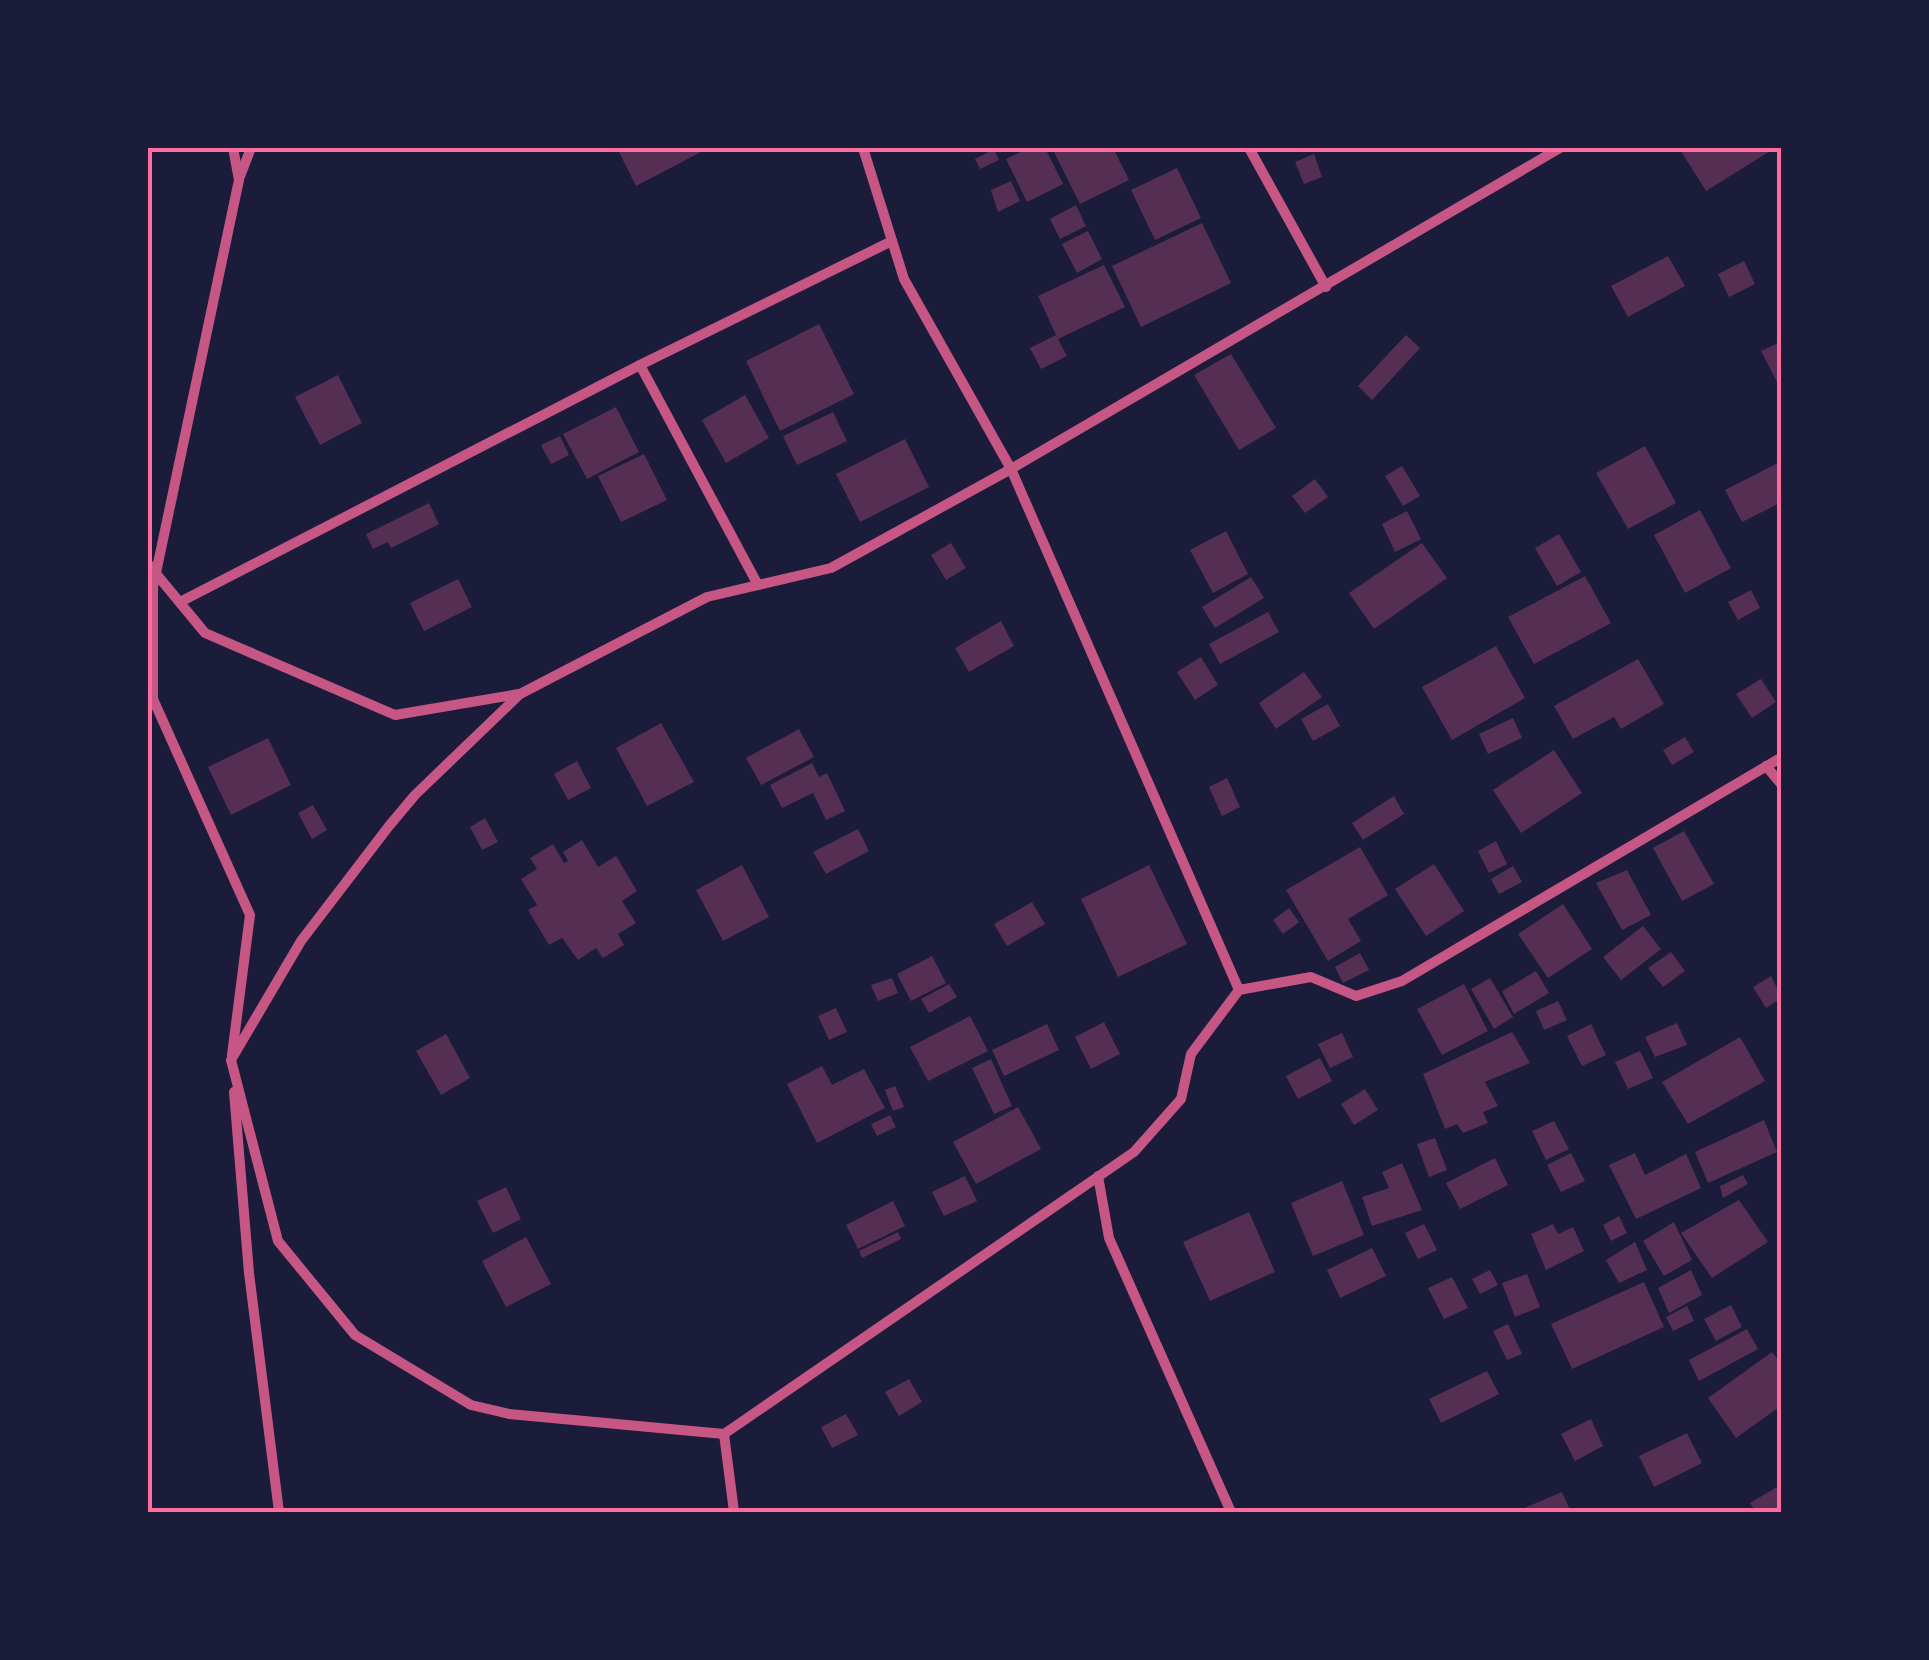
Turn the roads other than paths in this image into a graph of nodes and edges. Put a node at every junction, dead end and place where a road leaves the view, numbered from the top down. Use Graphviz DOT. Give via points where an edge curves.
graph roads {
  1 [pos="233,148"];
  2 [pos="251,148"];
  3 [pos="863,148"];
  4 [pos="1249,148"];
  5 [pos="1560,148"];
  6 [pos="239,180"];
  7 [pos="892,241"];
  8 [pos="1326,287"];
  9 [pos="640,366"];
  10 [pos="1011,469"];
  11 [pos="152,569"];
  12 [pos="758,585"];
  13 [pos="180,602"];
  14 [pos="520,694"];
  15 [pos="1782,757"];
  16 [pos="1766,766"];
  17 [pos="1782,784"];
  18 [pos="1239,990"];
  19 [pos="231,1060"];
  20 [pos="1098,1176"];
  21 [pos="724,1434"];
  22 [pos="279,1512"];
  23 [pos="734,1512"];
  24 [pos="1231,1512"];
  1 -- 6 [label="street"];
  2 -- 6 [label="street"];
  3 -- 7 [label="street"];
  4 -- 8 [label="street"];
  5 -- 8 [label="street"];
  6 -- 11 [label="street"];
  7 -- 9 [label="street"];
  7 -- 10 [label="street" via="904,279"];
  8 -- 10 [label="street"];
  9 -- 12 [label="street"];
  9 -- 13 [label="street"];
  10 -- 12 [label="street" via="831,568"];
  10 -- 18 [label="street"];
  11 -- 13 [label="street"];
  11 -- 19 [label="street" via="152,699 250,915"];
  12 -- 14 [label="street" via="708,597"];
  13 -- 14 [label="street" via="205,634 395,715"];
  14 -- 19 [label="street" via="389,826 302,941"];
  15 -- 16 [label="street"];
  16 -- 17 [label="street"];
  16 -- 18 [label="street" via="1402,981 1356,996 1310,978"];
  18 -- 20 [label="street" via="1191,1054 1181,1099 1134,1152"];
  19 -- 21 [label="street" via="278,1241 355,1335 471,1404 509,1414"];
  19 -- 22 [label="street"];
  20 -- 21 [label="street"];
  20 -- 24 [label="street" via="1109,1238"];
  21 -- 23 [label="street"];
}
